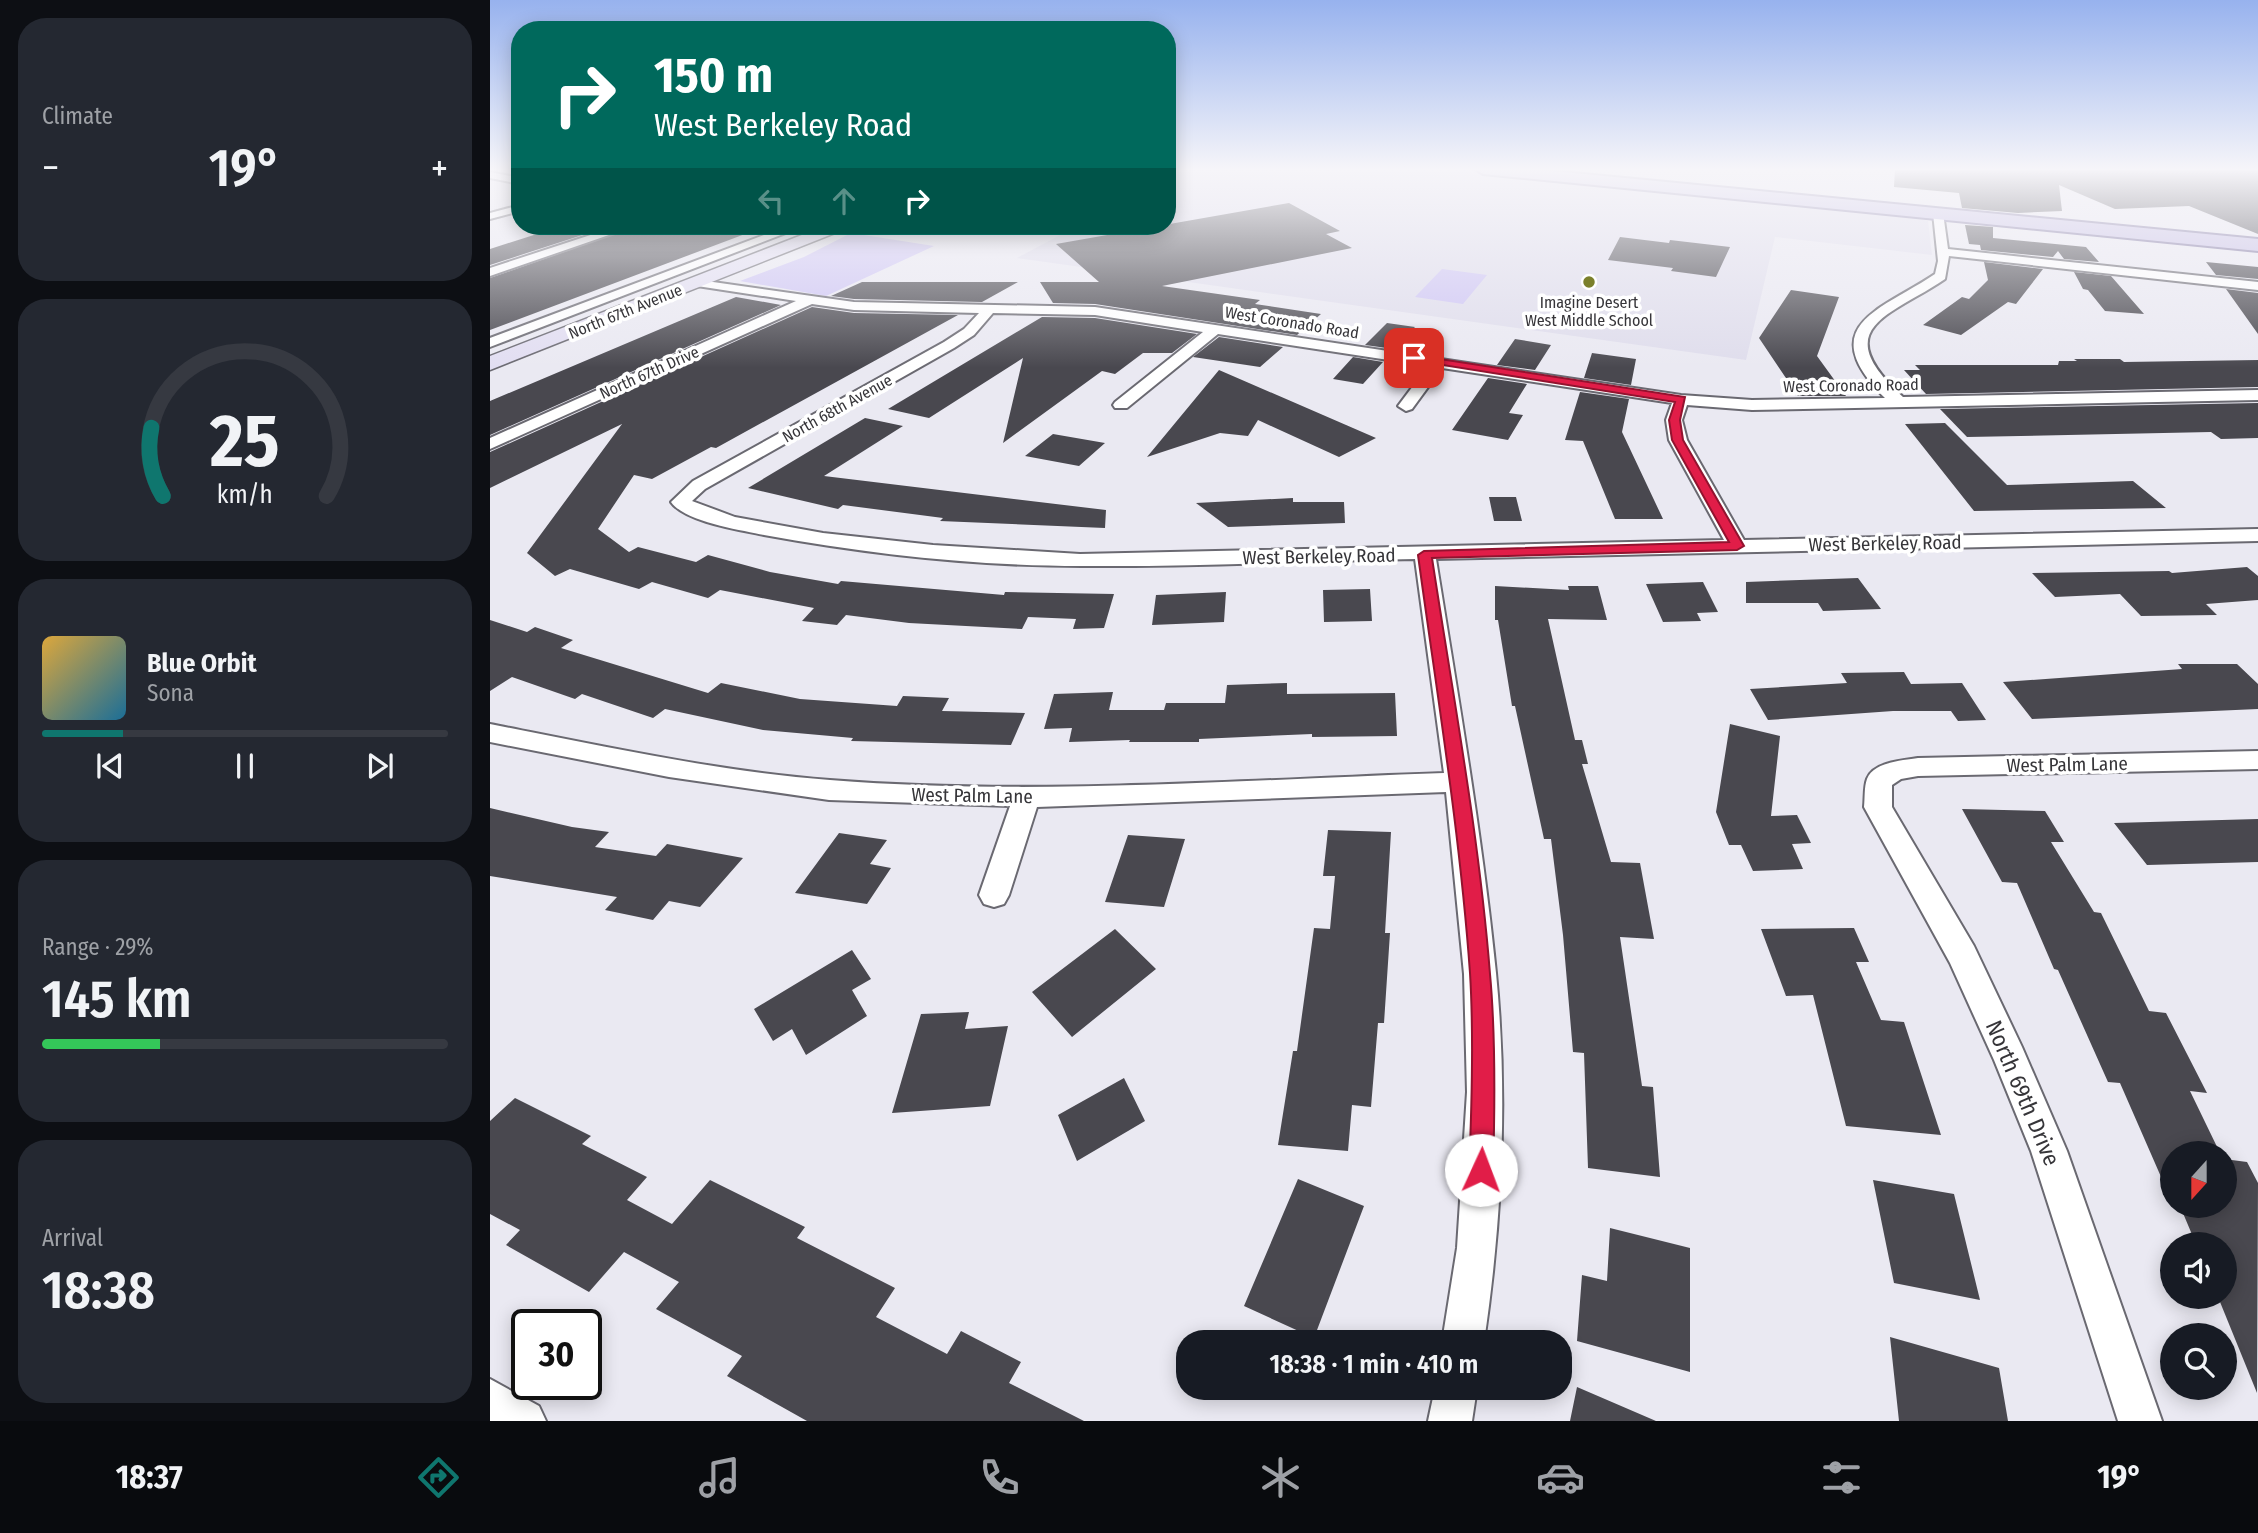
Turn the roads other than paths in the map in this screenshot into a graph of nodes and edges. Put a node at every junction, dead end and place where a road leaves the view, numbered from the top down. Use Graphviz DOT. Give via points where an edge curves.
graph roads {
  1 [pos="601,235"];
  2 [pos="773,235"];
  3 [pos="815,235"];
  4 [pos="1941,235"];
  5 [pos="2161,235"];
  6 [pos="2258,245"];
  7 [pos="1944,252"];
  8 [pos="490,272"];
  9 [pos="2167,276"];
  10 [pos="697,282"];
  11 [pos="2258,286"];
  12 [pos="2177,290"];
  13 [pos="807,301"];
  14 [pos="990,308"];
  15 [pos="1215,329"];
  16 [pos="490,343"];
  17 [pos="1439,362"];
  18 [pos="490,365"];
  19 [pos="2258,395"];
  20 [pos="1681,400"];
  21 [pos="1899,402"];
  22 [pos="1121,405"];
  23 [pos="1406,405"];
  24 [pos="490,444"];
  25 [pos="680,502"];
  26 [pos="2258,535"];
  27 [pos="1737,546"];
  28 [pos="1424,555"];
  29 [pos="490,733"];
  30 [pos="2258,760"];
  31 [pos="1879,780"];
  32 [pos="1458,782"];
  33 [pos="1027,797"];
  34 [pos="993,895"];
  35 [pos="1465,1330"];
  36 [pos="1454,1400"];
  37 [pos="490,1401"];
  38 [pos="524,1421"];
  39 [pos="1450,1421"];
  40 [pos="2140,1421"];
  1 -- 8 [label="street"];
  2 -- 16 [label="street, North 67th Avenue"];
  3 -- 10 [label="main road, North 67th Avenue"];
  4 -- 7 [label="street"];
  5 -- 6 [label="main road"];
  7 -- 9 [label="street"];
  7 -- 21 [label="street" via="1941,276 1882,310 1859,340 1871,372"];
  9 -- 11 [label="street"];
  9 -- 12 [label="street"];
  10 -- 13 [label="street, West Coronado Road"];
  10 -- 18 [label="main road, North 67th Avenue"];
  13 -- 14 [label="street, West Coronado Road" via="877,308"];
  13 -- 24 [label="street, North 67th Drive"];
  14 -- 15 [label="street, West Coronado Road" via="1096,312"];
  14 -- 25 [label="street, North 68th Avenue" via="969,332 949,345 699,485"];
  15 -- 17 [label="street, West Coronado Road"];
  15 -- 22 [label="street"];
  17 -- 20 [label="street, West Coronado Road"];
  17 -- 23 [label="street"];
  19 -- 21 [label="street, West Coronado Road"];
  20 -- 21 [label="street, West Coronado Road" via="1752,405"];
  20 -- 27 [label="street" via="1674,420 1678,440"];
  25 -- 28 [label="street, West Berkeley Road" via="701,515 900,550 1080,560"];
  26 -- 27 [label="street, West Berkeley Road"];
  27 -- 28 [label="street, West Berkeley Road"];
  28 -- 32 [label="street"];
  29 -- 33 [label="street, West Palm Lane" via="669,768 829,790"];
  30 -- 31 [label="street, West Palm Lane" via="1918,767"];
  31 -- 40 [label="street, North 69th Drive" via="1878,807 1963,956 2049,1151"];
  32 -- 33 [label="street, West Palm Lane"];
  32 -- 35 [label="street" via="1480,974 1484,1092 1477,1248"];
  33 -- 34 [label="street"];
  36 -- 39 [label="street"];
  37 -- 38 [label="street"];
}
